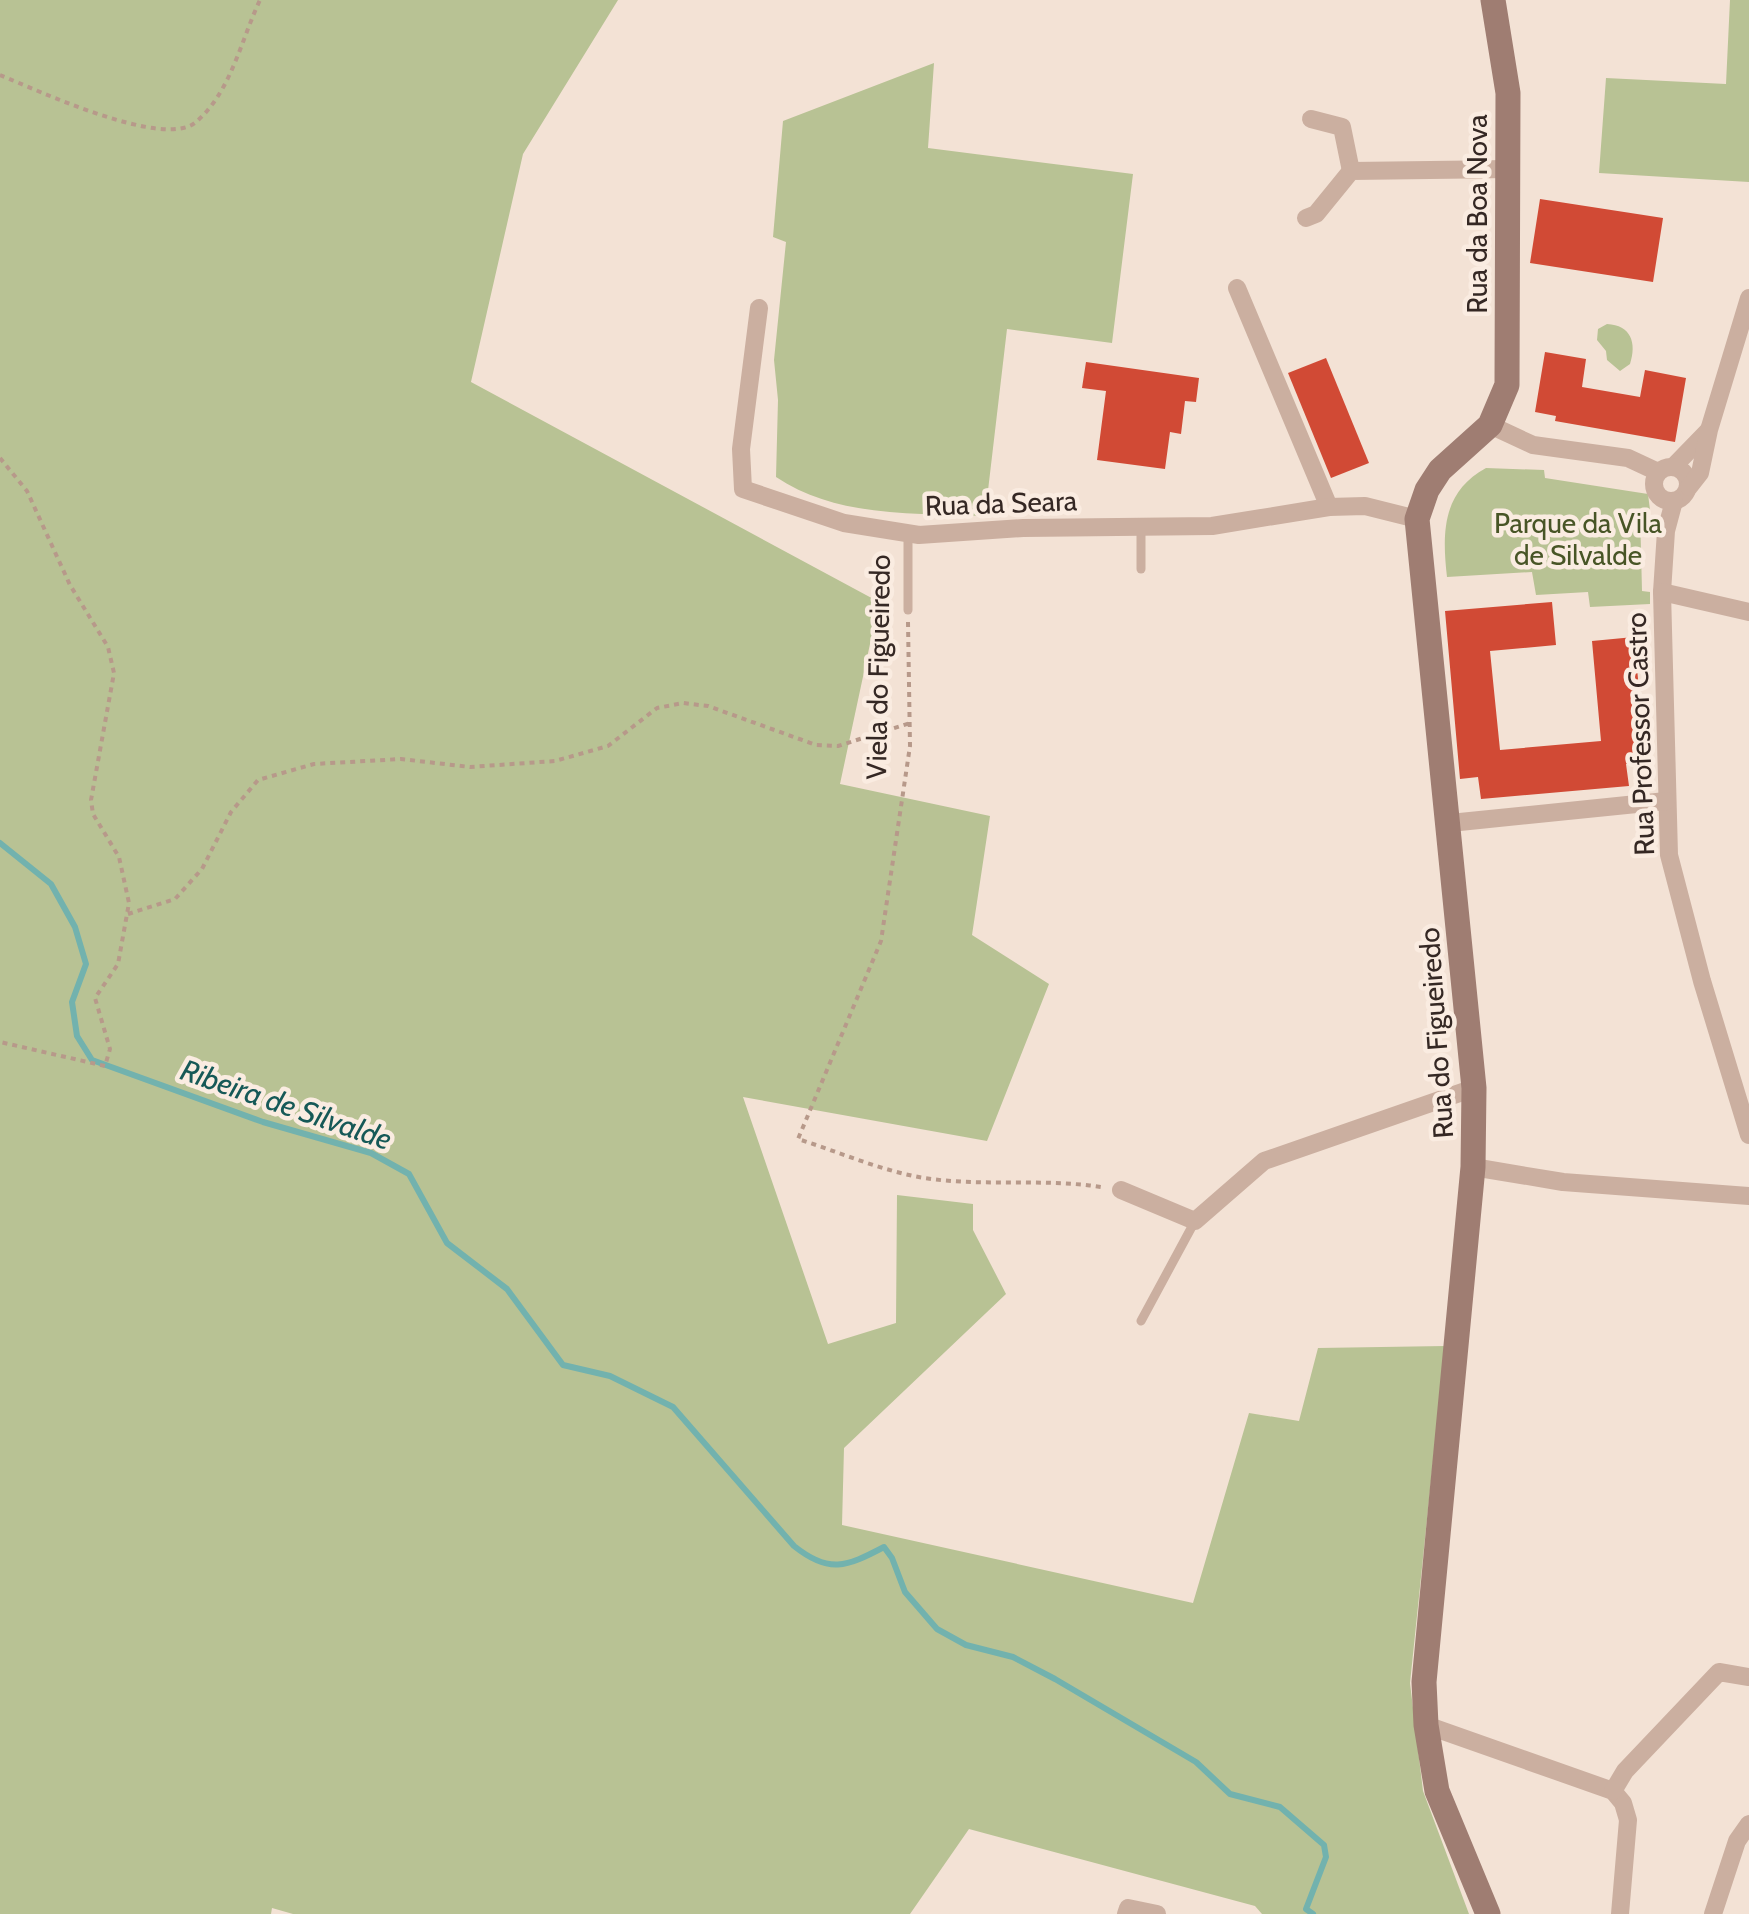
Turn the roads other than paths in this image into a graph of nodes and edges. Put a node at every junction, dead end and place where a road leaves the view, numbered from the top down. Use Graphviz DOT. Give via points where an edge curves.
graph roads {
  1 [pos="1494,0"];
  2 [pos="1311,119"];
  3 [pos="1509,169"];
  4 [pos="1350,171"];
  5 [pos="1306,218"];
  6 [pos="1237,288"];
  7 [pos="1749,298"];
  8 [pos="759,308"];
  9 [pos="1490,425"];
  10 [pos="1709,430"];
  11 [pos="1666,469"];
  12 [pos="1689,487"];
  13 [pos="1674,501"];
  14 [pos="1328,508"];
  15 [pos="1417,518"];
  16 [pos="1141,526"];
  17 [pos="908,534"];
  18 [pos="1141,569"];
  19 [pos="1662,592"];
  20 [pos="908,610"];
  21 [pos="1749,612"];
  22 [pos="1666,801"];
  23 [pos="1450,823"];
  24 [pos="1474,1088"];
  25 [pos="1749,1135"];
  26 [pos="1473,1168"];
  27 [pos="1121,1190"];
  28 [pos="1749,1196"];
  29 [pos="1195,1221"];
  30 [pos="1141,1320"];
  31 [pos="1749,1677"];
  32 [pos="1426,1726"];
  33 [pos="1613,1791"];
  34 [pos="1749,1824"];
  35 [pos="1127,1911"];
  36 [pos="1157,1914"];
  37 [pos="1488,1914"];
  38 [pos="1620,1914"];
  39 [pos="1713,1914"];
  1 -- 3 [label="main road, Rua da Boa Nova" via="1508,94"];
  2 -- 4 [label="street" via="1342,127"];
  3 -- 4 [label="street"];
  3 -- 9 [label="main road, Rua da Boa Nova" via="1507,385"];
  4 -- 5 [label="street"];
  6 -- 14 [label="street"];
  7 -- 10 [label="street"];
  8 -- 17 [label="street, Rua da Seara" via="741,449 743,489 844,523"];
  9 -- 11 [label="street" via="1533,445"];
  9 -- 15 [label="main road" via="1440,470"];
  10 -- 11 [label="street"];
  10 -- 12 [label="street" via="1700,473"];
  11 -- 12 [label="street" via="1684,472"];
  11 -- 13 [label="street" via="1654,483 1658,494"];
  12 -- 13 [label="street"];
  13 -- 19 [label="street, Rua Professor Castro"];
  14 -- 15 [label="street, Rua da Seara" via="1365,506"];
  14 -- 16 [label="street, Rua da Seara" via="1212,526"];
  15 -- 23 [label="main road, Rua do Figueiredo"];
  16 -- 17 [label="street, Rua da Seara"];
  16 -- 18 [label="lane"];
  17 -- 20 [label="lane, Viela do Figueiredo"];
  19 -- 21 [label="street"];
  19 -- 22 [label="street, Rua Professor Castro"];
  22 -- 23 [label="street"];
  22 -- 25 [label="street, Rua Professor Castro" via="1684,915"];
  23 -- 24 [label="main road, Rua do Figueiredo"];
  24 -- 26 [label="main road, Rua do Figueiredo"];
  24 -- 29 [label="street" via="1264,1161"];
  26 -- 28 [label="street"];
  26 -- 32 [label="main road, Rua do Figueiredo" via="1426,1664"];
  27 -- 29 [label="street"];
  29 -- 30 [label="lane"];
  31 -- 33 [label="street" via="1719,1672"];
  32 -- 33 [label="street"];
  32 -- 37 [label="main road, Rua do Figueiredo" via="1437,1791"];
  33 -- 38 [label="street" via="1628,1820"];
  34 -- 39 [label="street"];
  35 -- 36 [label="street"];
}
